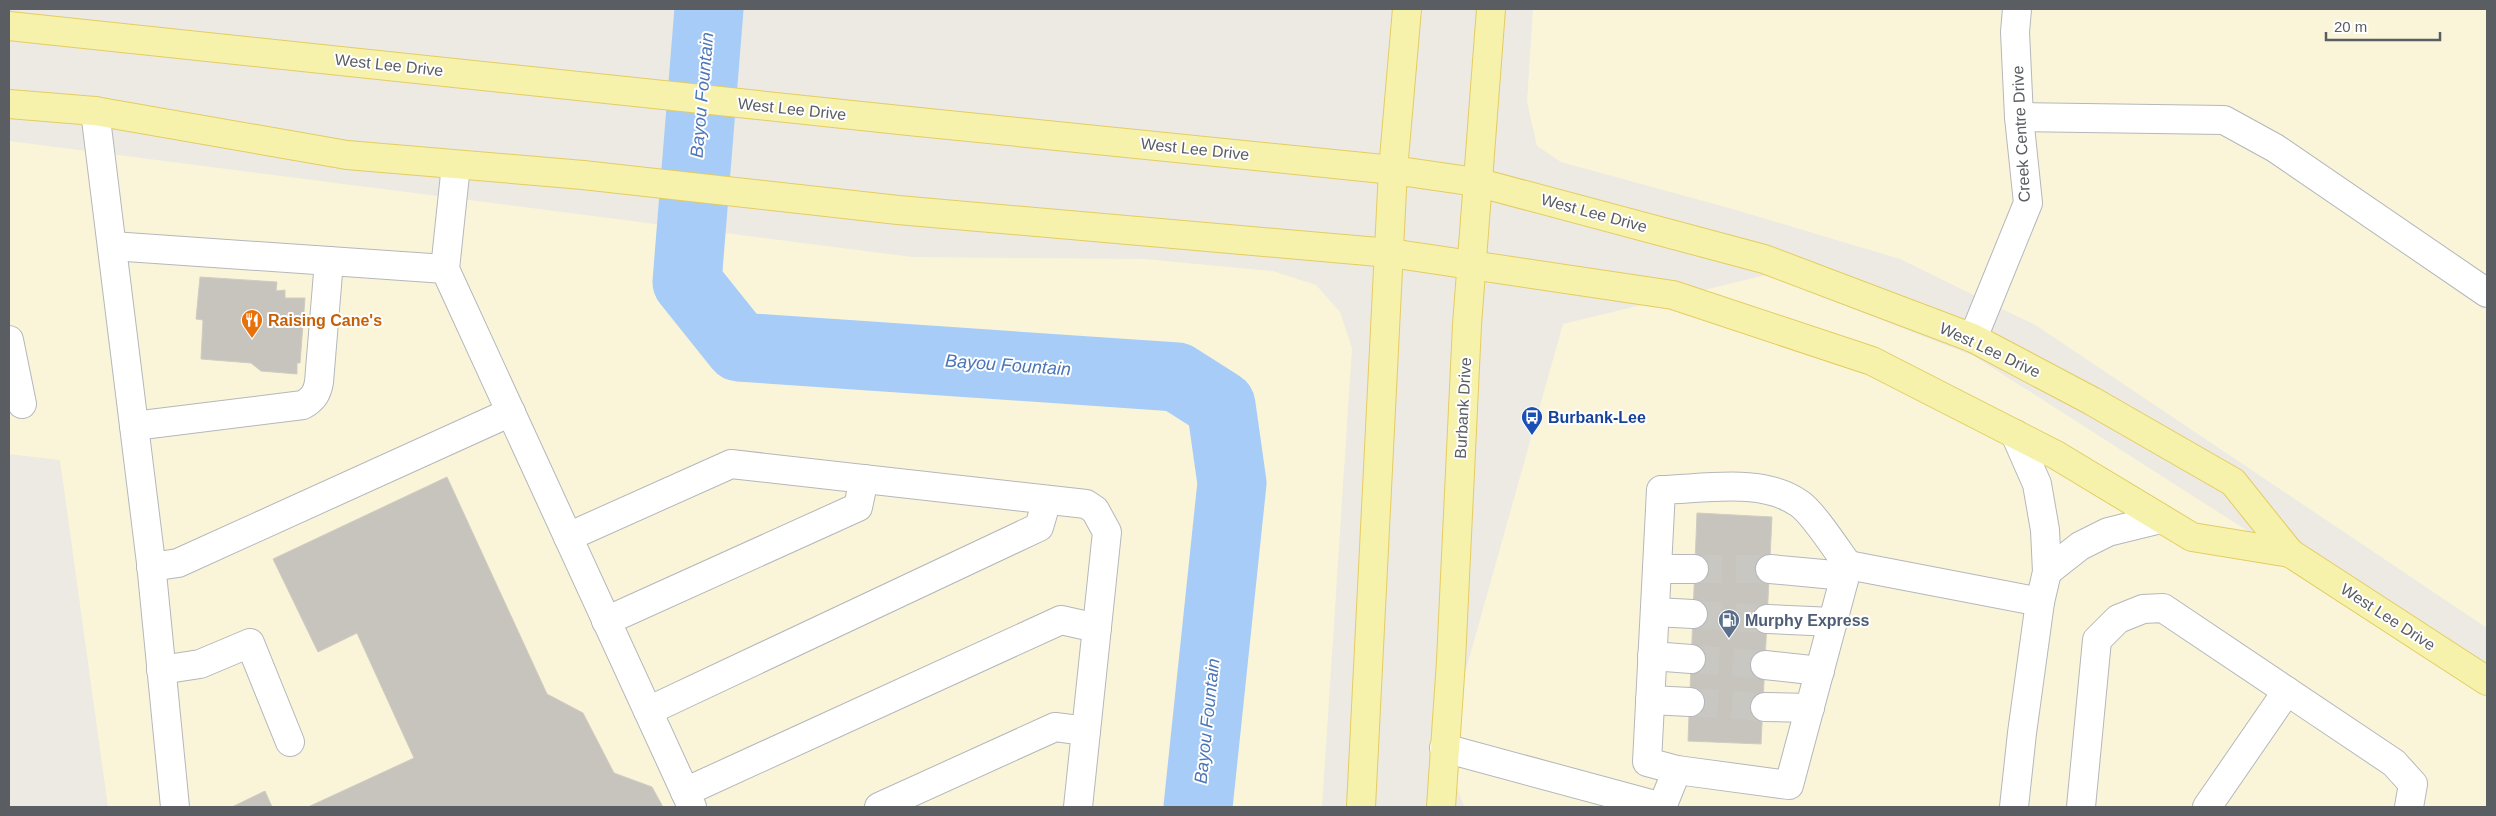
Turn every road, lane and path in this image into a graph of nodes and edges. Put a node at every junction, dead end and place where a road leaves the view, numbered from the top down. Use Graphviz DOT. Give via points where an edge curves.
graph roads {
  1 [pos="1407,9"];
  2 [pos="1491,9"];
  3 [pos="2017,9"];
  4 [pos="9,26"];
  5 [pos="9,104"];
  6 [pos="95,110"];
  7 [pos="2020,117"];
  8 [pos="456,165"];
  9 [pos="1394,170"];
  10 [pos="1476,182"];
  11 [pos="112,246"];
  12 [pos="1390,253"];
  13 [pos="329,261"];
  14 [pos="1472,264"];
  15 [pos="445,269"];
  16 [pos="2487,294"];
  17 [pos="1972,338"];
  18 [pos="9,340"];
  19 [pos="22,404"];
  20 [pos="511,412"];
  21 [pos="134,426"];
  22 [pos="2015,434"];
  23 [pos="864,479"];
  24 [pos="1047,500"];
  25 [pos="2161,519"];
  26 [pos="568,537"];
  27 [pos="2290,553"];
  28 [pos="151,566"];
  29 [pos="1694,568"];
  30 [pos="1657,569"];
  31 [pos="1770,569"];
  32 [pos="1846,570"];
  33 [pos="2047,572"];
  34 [pos="2040,602"];
  35 [pos="1655,612"];
  36 [pos="1693,614"];
  37 [pos="1767,619"];
  38 [pos="606,621"];
  39 [pos="1833,622"];
  40 [pos="1097,628"];
  41 [pos="1652,656"];
  42 [pos="1691,659"];
  43 [pos="1765,665"];
  44 [pos="161,670"];
  45 [pos="1820,671"];
  46 [pos="2487,681"];
  47 [pos="2287,691"];
  48 [pos="1650,700"];
  49 [pos="1690,702"];
  50 [pos="1765,707"];
  51 [pos="1810,708"];
  52 [pos="648,711"];
  53 [pos="1086,731"];
  54 [pos="290,742"];
  55 [pos="1444,748"];
  56 [pos="1677,770"];
  57 [pos="688,799"];
  58 [pos="175,807"];
  59 [pos="879,807"];
  60 [pos="1078,807"];
  61 [pos="1361,807"];
  62 [pos="1441,807"];
  63 [pos="1662,807"];
  64 [pos="2014,807"];
  65 [pos="2081,807"];
  66 [pos="2206,807"];
  67 [pos="2409,807"];
  1 -- 9 [label="main road"];
  2 -- 10 [label="main road, Burbank Drive"];
  3 -- 7 [label="street, Creek Centre Drive"];
  4 -- 9 [label="main road, West Lee Drive"];
  5 -- 6 [label="main road, West Lee Drive"];
  6 -- 8 [label="main road, West Lee Drive" via="347,155"];
  6 -- 11 [label="street"];
  7 -- 16 [label="street" via="2224,120 2275,148"];
  7 -- 17 [label="street, Creek Centre Drive" via="2028,203"];
  8 -- 12 [label="main road, West Lee Drive" via="583,175 898,210"];
  8 -- 15 [label="street"];
  9 -- 10 [label="main road, West Lee Drive"];
  9 -- 12 [label="main road"];
  10 -- 14 [label="main road, Burbank Drive"];
  10 -- 17 [label="main road, West Lee Drive" via="1764,259"];
  11 -- 13 [label="street"];
  11 -- 21 [label="street"];
  12 -- 14 [label="main road, West Lee Drive"];
  12 -- 61 [label="main road"];
  13 -- 15 [label="street"];
  13 -- 21 [label="street" via="319,382 313,399 303,405"];
  14 -- 22 [label="main road, West Lee Drive" via="1673,295 1872,361"];
  14 -- 55 [label="main road, Burbank Drive"];
  15 -- 20 [label="street"];
  17 -- 27 [label="main road, West Lee Drive" via="2092,401 2233,482"];
  18 -- 19 [label="street"];
  20 -- 26 [label="street"];
  20 -- 28 [label="street" via="178,562"];
  21 -- 28 [label="street"];
  22 -- 25 [label="main road, West Lee Drive"];
  22 -- 33 [label="street" via="2037,484"];
  23 -- 24 [label="street"];
  23 -- 26 [label="street" via="732,464"];
  23 -- 38 [label="street" via="858,507"];
  24 -- 40 [label="street" via="1086,504 1095,510 1108,532"];
  24 -- 52 [label="street" via="1039,527"];
  25 -- 27 [label="main road, West Lee Drive" via="2192,538"];
  25 -- 33 [label="street" via="2108,532 2080,546"];
  26 -- 38 [label="street"];
  27 -- 46 [label="main road, West Lee Drive"];
  28 -- 44 [label="street"];
  29 -- 30 [label="street"];
  30 -- 32 [label="street" via="1661,490 1758,487 1779,493 1801,505"];
  30 -- 35 [label="street"];
  31 -- 32 [label="street"];
  32 -- 34 [label="street"];
  32 -- 39 [label="street"];
  33 -- 34 [label="street"];
  34 -- 64 [label="street"];
  35 -- 36 [label="street"];
  35 -- 41 [label="street"];
  37 -- 39 [label="street"];
  38 -- 52 [label="street"];
  39 -- 45 [label="street"];
  40 -- 53 [label="street"];
  40 -- 57 [label="street" via="1061,620"];
  41 -- 42 [label="street"];
  41 -- 48 [label="street"];
  43 -- 45 [label="street"];
  44 -- 54 [label="street" via="200,664 250,643"];
  44 -- 58 [label="street"];
  45 -- 51 [label="street"];
  47 -- 65 [label="street" via="2163,608 2143,609 2118,619 2097,640"];
  47 -- 66 [label="street"];
  47 -- 67 [label="street" via="2394,764 2413,784"];
  48 -- 49 [label="street"];
  48 -- 56 [label="street" via="1647,762"];
  50 -- 51 [label="street"];
  51 -- 56 [label="street" via="1789,785"];
  52 -- 57 [label="street"];
  53 -- 59 [label="street" via="1055,727"];
  53 -- 60 [label="street"];
  55 -- 62 [label="main road, Burbank Drive"];
  55 -- 63 [label="street"];
  56 -- 63 [label="street"];
}
